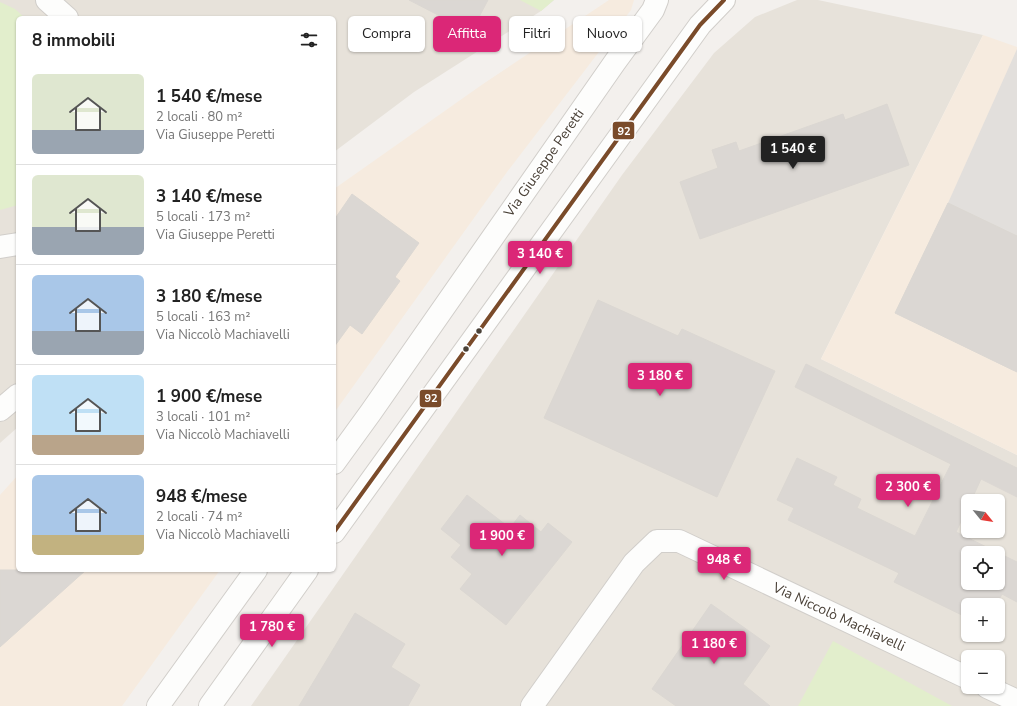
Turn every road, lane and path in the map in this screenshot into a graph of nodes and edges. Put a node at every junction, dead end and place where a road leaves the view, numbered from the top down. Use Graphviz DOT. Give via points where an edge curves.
graph roads {
  1 [pos="47,0"];
  2 [pos="724,0"];
  3 [pos="653,3"];
  4 [pos="65,16"];
  5 [pos="16,244"];
  6 [pos="0,247"];
  7 [pos="16,397"];
  8 [pos="0,410"];
  9 [pos="336,460"];
  10 [pos="336,529"];
  11 [pos="255,572"];
  12 [pos="306,572"];
  13 [pos="961,675"];
  14 [pos="1002,694"];
  15 [pos="1017,701"];
  16 [pos="158,706"];
  17 [pos="210,706"];
  18 [pos="532,706"];
  1 -- 4 [label="street"];
  2 -- 10 [label="street" via="700,25"];
  3 -- 9 [label="street, Via Giuseppe Peretti" via="615,62"];
  5 -- 6 [label="street"];
  7 -- 8 [label="street"];
  11 -- 16 [label="street"];
  12 -- 17 [label="street"];
  13 -- 18 [label="street, Via Niccolò Machiavelli" via="679,541 657,541 634,563"];
  14 -- 15 [label="street"];
}
